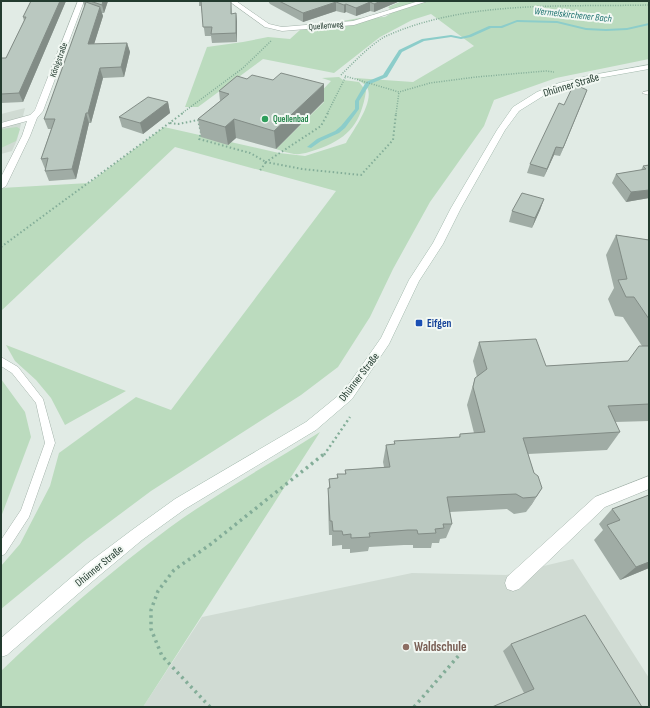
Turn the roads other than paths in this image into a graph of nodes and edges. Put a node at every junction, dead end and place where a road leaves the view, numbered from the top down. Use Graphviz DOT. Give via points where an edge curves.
graph roads {
  1 [pos="81,1"];
  2 [pos="232,1"];
  3 [pos="424,1"];
  4 [pos="649,67"];
  5 [pos="33,117"];
  6 [pos="1,126"];
  7 [pos="1,186"];
  8 [pos="1,361"];
  9 [pos="649,482"];
  10 [pos="1,550"];
  11 [pos="513,583"];
  12 [pos="1,648"];
  1 -- 5 [label="street, Königstraße" via="41,107"];
  2 -- 3 [label="street, Quellenweg" via="267,26 282,29 354,23"];
  4 -- 12 [label="street, Dhünner Straße" via="562,85 540,94 516,109 456,208 438,244 414,280 385,341 348,394 311,426 187,500 137,536"];
  5 -- 6 [label="street"];
  5 -- 7 [label="street, Königstraße"];
  8 -- 10 [label="lane" via="15,370 40,402 50,443 25,514"];
  9 -- 11 [label="street" via="600,502"];
}
